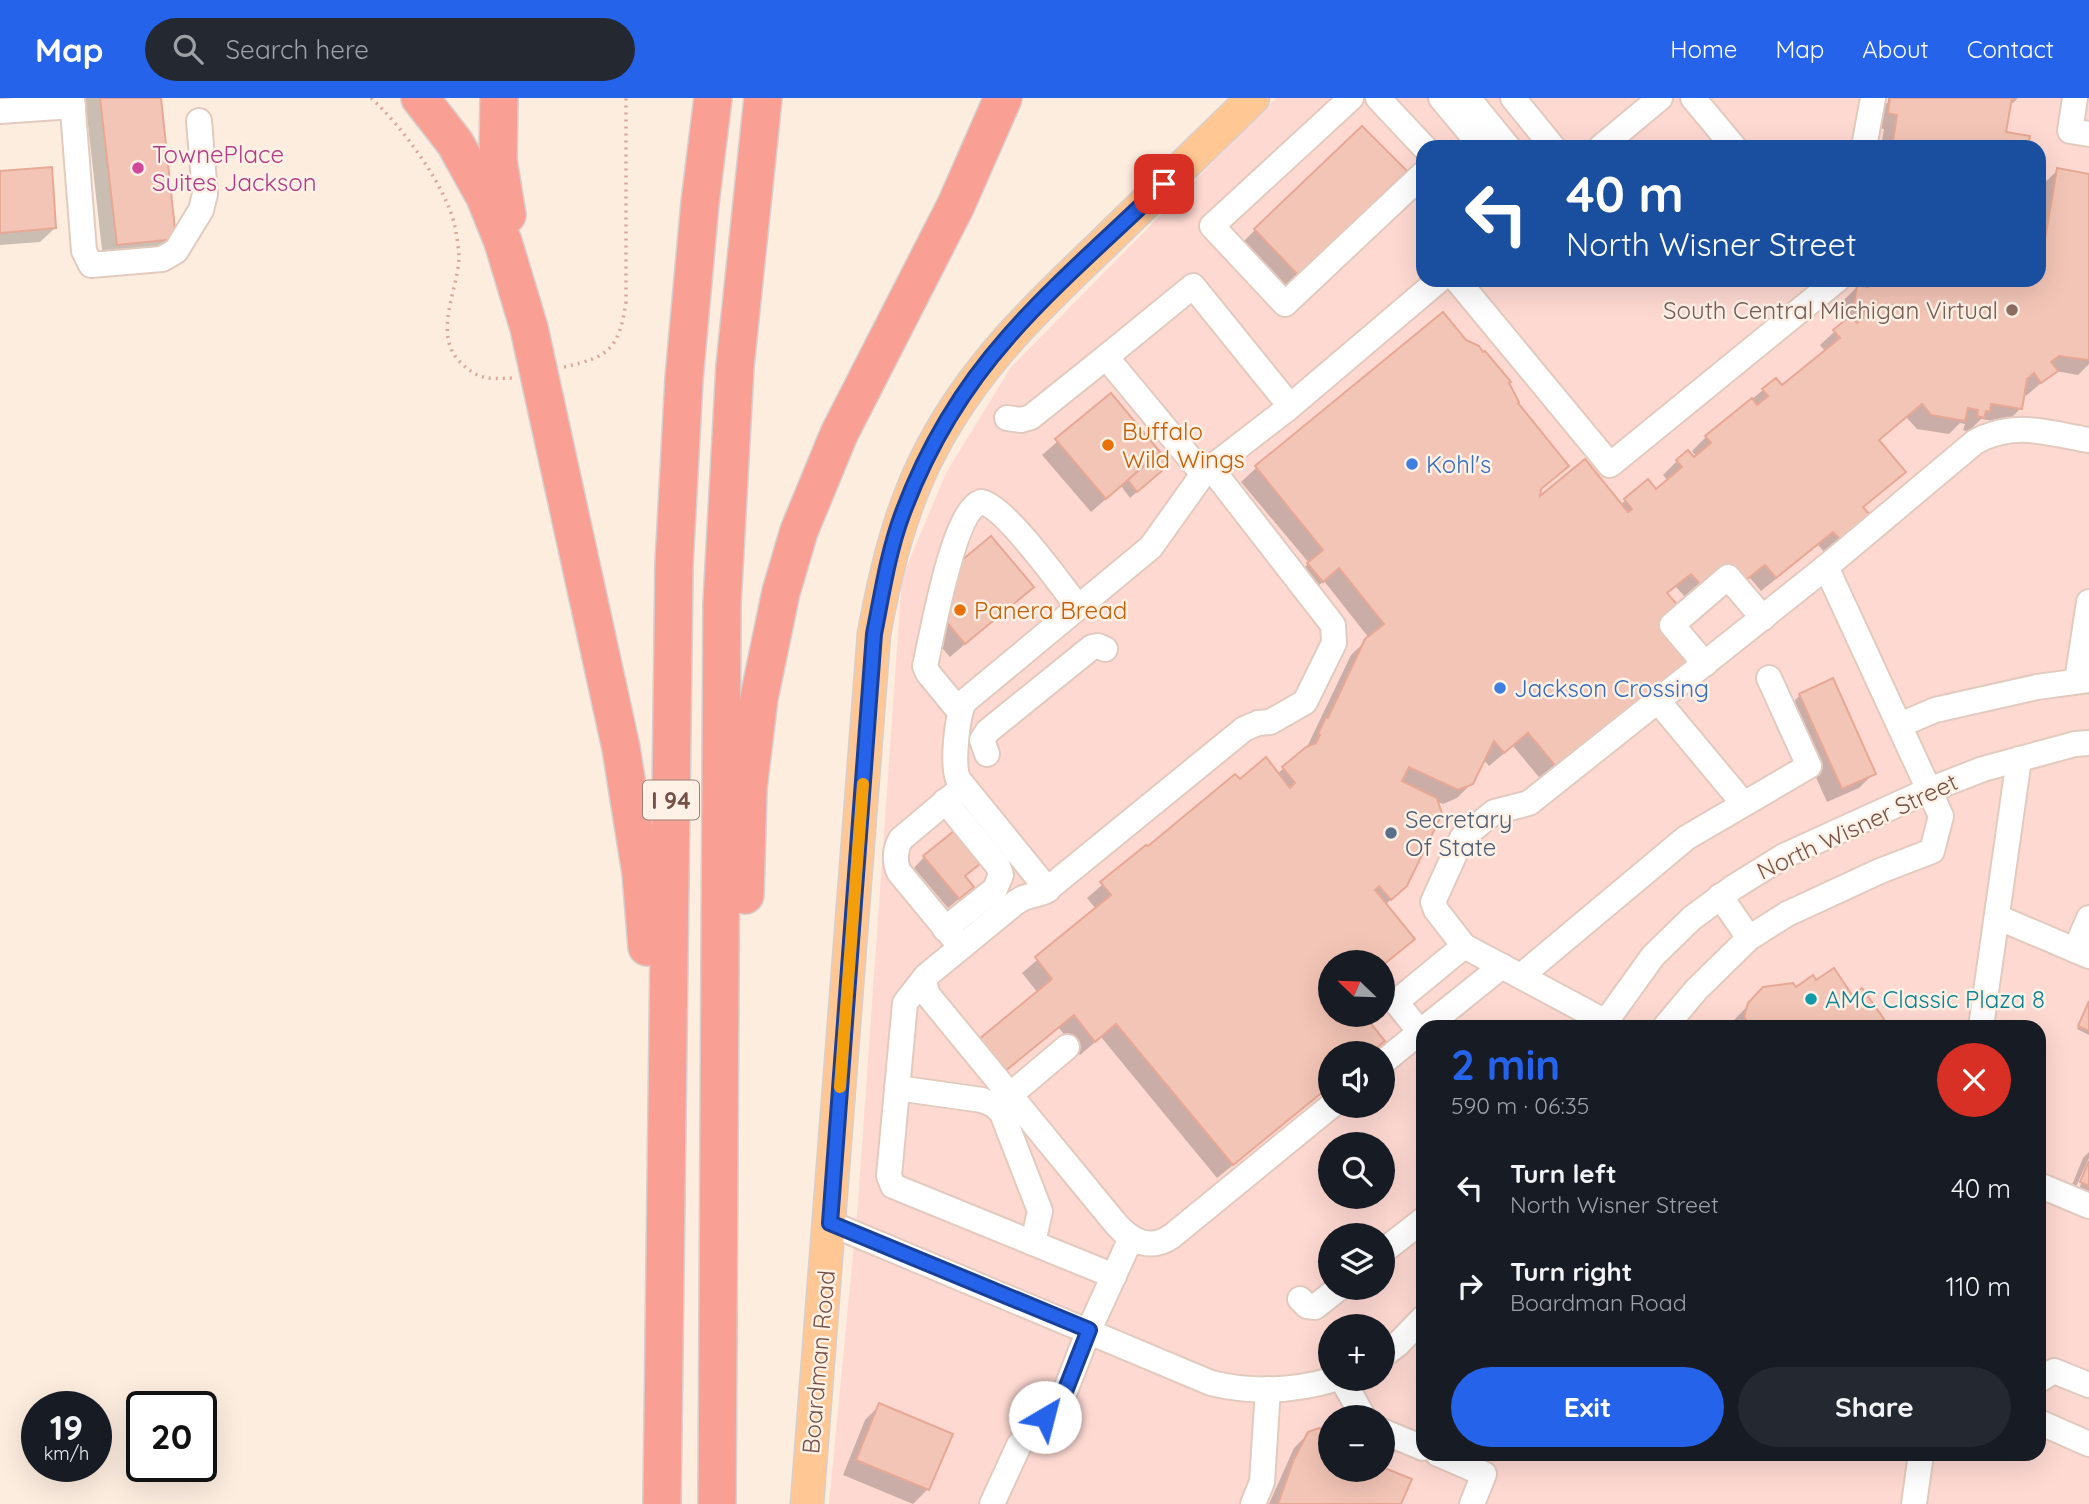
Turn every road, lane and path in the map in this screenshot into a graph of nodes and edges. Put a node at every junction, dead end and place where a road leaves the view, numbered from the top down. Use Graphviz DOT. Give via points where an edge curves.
graph roads {
  1 [pos="371,98"];
  2 [pos="420,98"];
  3 [pos="499,98"];
  4 [pos="626,98"];
  5 [pos="713,98"];
  6 [pos="763,98"];
  7 [pos="1002,98"];
  8 [pos="1254,98"];
  9 [pos="1351,98"];
  10 [pos="1378,98"];
  11 [pos="1441,98"];
  12 [pos="1468,98"];
  13 [pos="1513,98"];
  14 [pos="1660,98"];
  15 [pos="1693,98"];
  16 [pos="1873,98"];
  17 [pos="2075,98"];
  18 [pos="73,102"];
  19 [pos="0,111"];
  20 [pos="199,121"];
  21 [pos="2089,134"];
  22 [pos="1417,140"];
  23 [pos="1476,140"];
  24 [pos="1502,140"];
  25 [pos="1547,140"];
  26 [pos="1609,140"];
  27 [pos="1728,140"];
  28 [pos="1865,140"];
  29 [pos="1416,181"];
  30 [pos="1431,287"];
  31 [pos="1463,287"];
  32 [pos="1828,287"];
  33 [pos="529,328"];
  34 [pos="1106,357"];
  35 [pos="561,368"];
  36 [pos="514,378"];
  37 [pos="1290,406"];
  38 [pos="1019,417"];
  39 [pos="2089,440"];
  40 [pos="1207,471"];
  41 [pos="1826,566"];
  42 [pos="2089,602"];
  43 [pos="1079,607"];
  44 [pos="1763,618"];
  45 [pos="1105,649"];
  46 [pos="1705,664"];
  47 [pos="1769,678"];
  48 [pos="2083,680"];
  49 [pos="1658,701"];
  50 [pos="960,712"];
  51 [pos="1900,725"];
  52 [pos="2089,743"];
  53 [pos="987,754"];
  54 [pos="2019,759"];
  55 [pos="1929,790"];
  56 [pos="954,794"];
  57 [pos="1743,803"];
  58 [pos="1048,890"];
  59 [pos="1720,897"];
  60 [pos="1997,917"];
  61 [pos="2089,918"];
  62 [pos="1749,937"];
  63 [pos="953,938"];
  64 [pos="1464,946"];
  65 [pos="2082,953"];
  66 [pos="1511,971"];
  67 [pos="924,982"];
  68 [pos="1438,1020"];
  69 [pos="1597,1020"];
  70 [pos="1607,1020"];
  71 [pos="1671,1020"];
  72 [pos="1982,1020"];
  73 [pos="1416,1023"];
  74 [pos="1416,1036"];
  75 [pos="1067,1047"];
  76 [pos="1395,1053"];
  77 [pos="897,1088"];
  78 [pos="1010,1095"];
  79 [pos="1318,1117"];
  80 [pos="2046,1188"];
  81 [pos="2089,1206"];
  82 [pos="830,1223"];
  83 [pos="1416,1225"];
  84 [pos="1131,1238"];
  85 [pos="1395,1242"];
  86 [pos="1033,1243"];
  87 [pos="719,1262"];
  88 [pos="1114,1276"];
  89 [pos="1300,1299"];
  90 [pos="1324,1300"];
  91 [pos="1416,1325"];
  92 [pos="1089,1330"];
  93 [pos="1395,1346"];
  94 [pos="665,1348"];
  95 [pos="2046,1376"];
  96 [pos="1318,1384"];
  97 [pos="2089,1385"];
  98 [pos="1268,1390"];
  99 [pos="2046,1425"];
  100 [pos="1395,1436"];
  101 [pos="2089,1444"];
  102 [pos="1416,1445"];
  103 [pos="1454,1461"];
  104 [pos="1920,1461"];
  105 [pos="662,1504"];
  106 [pos="717,1504"];
  107 [pos="807,1504"];
  108 [pos="992,1504"];
  109 [pos="1253,1504"];
  110 [pos="1472,1504"];
  111 [pos="1914,1504"];
  1 -- 36 [label="path" via="411,143 439,187 454,224 459,258 446,334 452,354 470,372 486,379"];
  2 -- 33 [label="highway" via="455,143 485,197"];
  3 -- 33 [label="highway" via="497,143 503,195"];
  4 -- 35 [label="path" via="626,302 622,330 610,349 590,361"];
  5 -- 94 [label="highway, I 94" via="677,477"];
  6 -- 87 [label="highway, I 94" via="735,366 722,604"];
  7 -- 87 [label="highway" via="956,205 828,457 799,531 776,614 749,777 740,1027"];
  8 -- 82 [label="main road, Boardman Road" via="1007,338 944,426 902,517 874,634"];
  9 -- 29 [label="street" via="1212,226 1285,304"];
  10 -- 22 [label="street"];
  11 -- 23 [label="street"];
  12 -- 24 [label="street"];
  13 -- 25 [label="street"];
  14 -- 26 [label="street"];
  15 -- 27 [label="street"];
  16 -- 28 [label="street"];
  17 -- 21 [label="street" via="2070,131"];
  18 -- 19 [label="street"];
  18 -- 20 [label="street" via="84,251 91,265 162,259 176,251 201,210 205,194"];
  30 -- 37 [label="street"];
  31 -- 32 [label="street" via="1609,465"];
  33 -- 94 [label="highway" via="613,711 641,873"];
  34 -- 37 [label="street" via="1193,286"];
  34 -- 38 [label="street"];
  34 -- 40 [label="street"];
  37 -- 40 [label="street"];
  39 -- 41 [label="street" via="2017,429 1984,436"];
  40 -- 43 [label="street" via="1151,547"];
  40 -- 58 [label="street" via="1333,625 1334,643 1306,702 1270,722 1244,729"];
  41 -- 44 [label="street"];
  41 -- 51 [label="street"];
  42 -- 48 [label="street"];
  43 -- 50 [label="street" via="969,695"];
  43 -- 50 [label="street" via="997,512 987,503 975,504 951,552 925,666"];
  44 -- 46 [label="street"];
  44 -- 46 [label="street" via="1728,577 1672,625"];
  45 -- 53 [label="street" via="1092,647 988,731 982,740"];
  46 -- 49 [label="street"];
  47 -- 57 [label="street" via="1809,766"];
  48 -- 51 [label="street" via="1935,710"];
  49 -- 57 [label="street"];
  49 -- 64 [label="street" via="1529,803 1494,812 1462,838 1433,902"];
  50 -- 56 [label="street"];
  51 -- 55 [label="street"];
  52 -- 54 [label="street, North Wisner Street"];
  54 -- 55 [label="street, North Wisner Street"];
  54 -- 60 [label="street"];
  55 -- 59 [label="street, North Wisner Street" via="1784,856"];
  55 -- 62 [label="street" via="1941,816 1932,850 1787,914"];
  56 -- 58 [label="street"];
  56 -- 63 [label="street" via="1001,875 995,889"];
  56 -- 63 [label="street" via="901,839 896,864"];
  57 -- 66 [label="street" via="1686,838"];
  58 -- 63 [label="street"];
  59 -- 62 [label="street"];
  59 -- 70 [label="street, North Wisner Street" via="1653,956"];
  60 -- 65 [label="street"];
  60 -- 72 [label="street"];
  61 -- 65 [label="street"];
  62 -- 71 [label="street"];
  63 -- 67 [label="street"];
  64 -- 66 [label="street"];
  64 -- 73 [label="street" via="1396,1002"];
  66 -- 68 [label="street"];
  66 -- 69 [label="street"];
  67 -- 77 [label="street" via="905,1003"];
  67 -- 78 [label="street" via="928,995"];
  74 -- 76 [label="street"];
  75 -- 78 [label="street"];
  77 -- 86 [label="street" via="982,1100 1002,1113 1040,1211"];
  77 -- 86 [label="street" via="889,1176 893,1186"];
  78 -- 84 [label="street"];
  79 -- 84 [label="street" via="1165,1241 1152,1245"];
  80 -- 81 [label="street"];
  82 -- 92 [label="street"];
  82 -- 107 [label="main road, Boardman Road"];
  83 -- 85 [label="street"];
  84 -- 88 [label="street"];
  86 -- 88 [label="street"];
  87 -- 106 [label="highway, I 94"];
  88 -- 92 [label="street"];
  89 -- 90 [label="street" via="1315,1307"];
  91 -- 93 [label="street"];
  92 -- 98 [label="street" via="1212,1383 1239,1390"];
  92 -- 108 [label="street" via="1062,1399 1019,1445"];
  94 -- 105 [label="highway, I 94"];
  95 -- 97 [label="street" via="2054,1371"];
  96 -- 98 [label="street"];
  98 -- 109 [label="street" via="1262,1482"];
  99 -- 101 [label="street"];
  100 -- 102 [label="street"];
  103 -- 110 [label="street" via="1484,1474"];
  104 -- 111 [label="street"];
}
